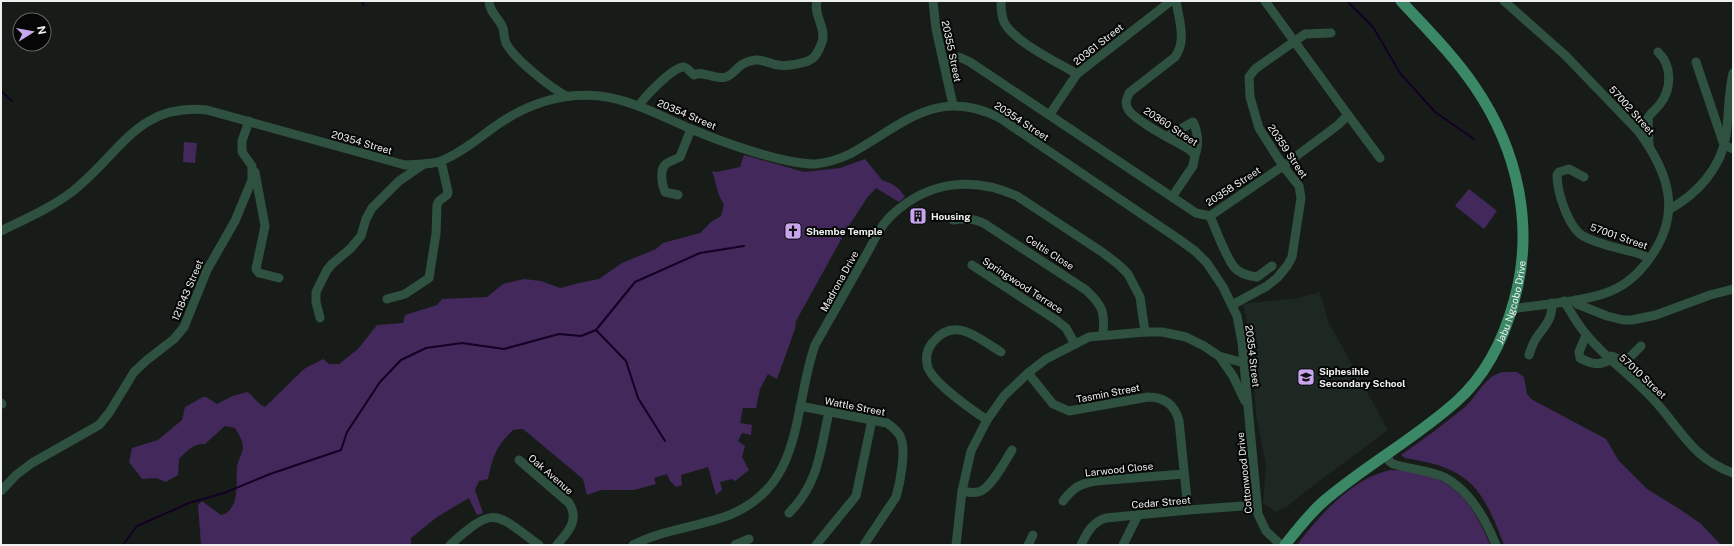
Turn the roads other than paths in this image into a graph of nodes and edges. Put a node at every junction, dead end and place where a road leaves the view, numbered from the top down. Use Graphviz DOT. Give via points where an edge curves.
graph roads {
  1 [pos="489,1"];
  2 [pos="817,1"];
  3 [pos="933,1"];
  4 [pos="1001,1"];
  5 [pos="1171,1"];
  6 [pos="1176,1"];
  7 [pos="1265,1"];
  8 [pos="1401,1"];
  9 [pos="1504,1"];
  10 [pos="1514,1"];
  11 [pos="1516,11"];
  12 [pos="1331,33"];
  13 [pos="1294,41"];
  14 [pos="1658,52"];
  15 [pos="943,61"];
  16 [pos="1696,62"];
  17 [pos="1733,73"];
  18 [pos="1077,74"];
  19 [pos="566,96"];
  20 [pos="639,106"];
  21 [pos="953,106"];
  22 [pos="1050,114"];
  23 [pos="1348,115"];
  24 [pos="249,121"];
  25 [pos="691,129"];
  26 [pos="1168,136"];
  27 [pos="1724,145"];
  28 [pos="1649,146"];
  29 [pos="1733,149"];
  30 [pos="1195,155"];
  31 [pos="1380,158"];
  32 [pos="441,161"];
  33 [pos="424,164"];
  34 [pos="1283,166"];
  35 [pos="253,170"];
  36 [pos="1584,177"];
  37 [pos="678,195"];
  38 [pos="1172,196"];
  39 [pos="1670,209"];
  40 [pos="1210,216"];
  41 [pos="954,220"];
  42 [pos="1,231"];
  43 [pos="1649,259"];
  44 [pos="972,265"];
  45 [pos="1272,266"];
  46 [pos="279,278"];
  47 [pos="1733,289"];
  48 [pos="388,299"];
  49 [pos="1574,300"];
  50 [pos="1564,301"];
  51 [pos="1552,303"];
  52 [pos="1232,305"];
  53 [pos="1512,309"];
  54 [pos="320,318"];
  55 [pos="1145,332"];
  56 [pos="1103,335"];
  57 [pos="1586,335"];
  58 [pos="1075,344"];
  59 [pos="1641,346"];
  60 [pos="1001,352"];
  61 [pos="1529,355"];
  62 [pos="1219,356"];
  63 [pos="1607,357"];
  64 [pos="1244,363"];
  65 [pos="1028,373"];
  66 [pos="800,406"];
  67 [pos="829,412"];
  68 [pos="1249,414"];
  69 [pos="872,420"];
  70 [pos="987,420"];
  71 [pos="1012,450"];
  72 [pos="1387,454"];
  73 [pos="519,460"];
  74 [pos="1733,473"];
  75 [pos="1184,474"];
  76 [pos="1,491"];
  77 [pos="962,491"];
  78 [pos="1063,501"];
  79 [pos="1256,505"];
  80 [pos="1188,510"];
  81 [pos="789,513"];
  82 [pos="1138,515"];
  83 [pos="1033,535"];
  84 [pos="749,539"];
  85 [pos="450,545"];
  86 [pos="539,545"];
  87 [pos="557,545"];
  88 [pos="633,545"];
  89 [pos="735,545"];
  90 [pos="816,545"];
  91 [pos="864,545"];
  92 [pos="956,545"];
  93 [pos="1028,545"];
  94 [pos="1080,545"];
  95 [pos="1123,545"];
  96 [pos="1281,545"];
  97 [pos="1285,545"];
  98 [pos="1496,545"];
  1 -- 19 [label="street" via="489,8 503,27 505,40 512,52"];
  2 -- 20 [label="street" via="816,10 822,40 811,60 785,66 756,60 742,64 727,77 700,73 694,75 683,67 666,77"];
  3 -- 15 [label="street, 20355 Street" via="933,16"];
  4 -- 18 [label="street" via="1004,22 1017,38"];
  5 -- 18 [label="street, 20361 Street"];
  6 -- 26 [label="street, 20360 Street" via="1182,37 1180,51 1130,92 1126,103 1128,111 1138,119"];
  7 -- 13 [label="street"];
  8 -- 53 [label="main road, Jabu Ngcobo Drive" via="1475,86 1513,162 1524,229 1522,261"];
  9 -- 11 [label="street, 57002 Street"];
  10 -- 11 [label="street"];
  11 -- 28 [label="street, 57002 Street" via="1565,55 1627,119"];
  12 -- 13 [label="street, 20359 Street" via="1305,34"];
  13 -- 23 [label="street"];
  13 -- 34 [label="street, 20359 Street" via="1255,69 1249,77 1250,97 1259,128"];
  14 -- 28 [label="street" via="1665,60 1669,78 1662,102 1648,118"];
  15 -- 21 [label="street, 20355 Street"];
  15 -- 22 [label="street, 20358 Street" via="964,58"];
  16 -- 27 [label="street"];
  17 -- 27 [label="street"];
  18 -- 22 [label="street, 20361 Street"];
  19 -- 20 [label="street, 20354 Street" via="598,96"];
  19 -- 32 [label="street, 20354 Street" via="535,104 518,112 470,145"];
  20 -- 25 [label="street, 20354 Street"];
  21 -- 25 [label="street, 20354 Street" via="924,110 850,154 834,161 816,164 772,156"];
  21 -- 52 [label="street, 20354 Street" via="985,110 1000,118 1177,238 1207,263"];
  22 -- 38 [label="street, 20358 Street"];
  23 -- 31 [label="street"];
  23 -- 34 [label="street, 20358 Street"];
  24 -- 33 [label="street, 20354 Street" via="387,161 405,165"];
  24 -- 35 [label="street" via="242,141 242,152"];
  24 -- 42 [label="street, 20354 Street" via="194,108 170,111 157,116 138,128 67,195"];
  25 -- 37 [label="street" via="680,157 667,163 663,168 662,181 665,192"];
  26 -- 30 [label="street, 20360 Street"];
  26 -- 30 [label="street" via="1193,122 1198,145"];
  27 -- 29 [label="street"];
  27 -- 39 [label="street" via="1712,171 1702,185"];
  28 -- 39 [label="street, 57002 Street" via="1666,181"];
  30 -- 38 [label="street, 20360 Street" via="1193,166"];
  32 -- 33 [label="street, 20354 Street"];
  32 -- 48 [label="street" via="448,192 437,205 436,234 429,278 405,294"];
  33 -- 54 [label="street" via="399,181 372,208 361,236 327,270 316,292"];
  34 -- 40 [label="street, 20358 Street"];
  34 -- 52 [label="street, 20359 Street" via="1294,179 1300,192 1292,257 1277,278 1267,286"];
  35 -- 46 [label="street" via="257,178 265,226 256,269 259,273"];
  35 -- 76 [label="street, 121843 Street" via="252,180 235,221 207,270 190,315 178,335 134,372 117,402 99,425 32,463"];
  36 -- 43 [label="street, 57001 Street" via="1569,169 1557,175 1562,201 1578,231 1583,236 1638,252"];
  38 -- 40 [label="street, 20358 Street" via="1196,213"];
  39 -- 43 [label="street, 57002 Street" via="1664,232"];
  40 -- 45 [label="street" via="1234,267 1247,275 1258,277"];
  41 -- 56 [label="street, Celtis Close" via="965,218 980,221 1086,290 1097,300 1103,312"];
  43 -- 49 [label="street, 57002 Street" via="1634,276 1616,289"];
  44 -- 58 [label="street, Springwood Terrace" via="1056,320 1066,328"];
  47 -- 49 [label="street" via="1656,316 1632,320 1607,316 1577,304"];
  49 -- 50 [label="street, 57002 Street"];
  50 -- 51 [label="street, 57002 Street"];
  50 -- 57 [label="street, 57010 Street"];
  51 -- 53 [label="street, 57002 Street"];
  51 -- 61 [label="street" via="1548,322 1536,338"];
  52 -- 64 [label="street, 20354 Street" via="1239,324"];
  53 -- 72 [label="main road, Jabu Ngcobo Drive" via="1495,350 1475,381 1422,430"];
  55 -- 56 [label="street"];
  55 -- 62 [label="street" via="1162,332 1186,337"];
  55 -- 66 [label="street, Madrona Drive" via="1140,297 1128,274 1119,265 1017,196 984,185 952,185 928,192 910,201 892,215 879,232 815,345"];
  56 -- 58 [label="street"];
  57 -- 63 [label="street, 57010 Street"];
  57 -- 63 [label="street" via="1579,352 1580,358 1596,365 1602,364"];
  58 -- 65 [label="street" via="1046,359"];
  59 -- 63 [label="street" via="1625,362"];
  60 -- 70 [label="street" via="968,332 955,329 941,333 927,353 926,360 934,376 963,403"];
  62 -- 64 [label="street"];
  62 -- 68 [label="street" via="1233,376"];
  63 -- 74 [label="street, 57010 Street" via="1661,407 1699,454"];
  64 -- 68 [label="street, 20354 Street"];
  65 -- 70 [label="street" via="1004,396"];
  65 -- 75 [label="street, Tasmin Street" via="1053,404 1069,411 1148,397 1168,402 1174,407 1179,421"];
  66 -- 67 [label="street, Wattle Street"];
  66 -- 88 [label="street, Madrona Drive" via="786,462 767,490 732,514"];
  67 -- 69 [label="street, Wattle Street"];
  67 -- 81 [label="street" via="814,477 802,498"];
  68 -- 79 [label="street, Cottonwood Drive"];
  69 -- 90 [label="street" via="856,496"];
  69 -- 91 [label="street, Wattle Street" via="887,423 896,430 900,435 903,451 896,497"];
  70 -- 77 [label="street" via="971,451"];
  71 -- 77 [label="street" via="984,489 976,492"];
  72 -- 97 [label="main road, Jabu Ngcobo Drive" via="1324,501"];
  72 -- 98 [label="street" via="1393,464 1431,472 1454,484 1474,505"];
  73 -- 87 [label="street, Oak Avenue" via="572,508 573,524"];
  75 -- 78 [label="street, Larwood Close" via="1082,484 1072,490"];
  75 -- 80 [label="street, Tasmin Street"];
  77 -- 92 [label="street"];
  79 -- 80 [label="street, Cedar Street"];
  79 -- 96 [label="street, Cottonwood Drive" via="1266,531"];
  80 -- 82 [label="street, Cedar Street"];
  82 -- 94 [label="street, Cedar Street" via="1099,520 1087,532"];
  82 -- 95 [label="street"];
  83 -- 93 [label="street"];
  84 -- 89 [label="street"];
  85 -- 86 [label="street" via="482,519 492,517 504,520"];
}
